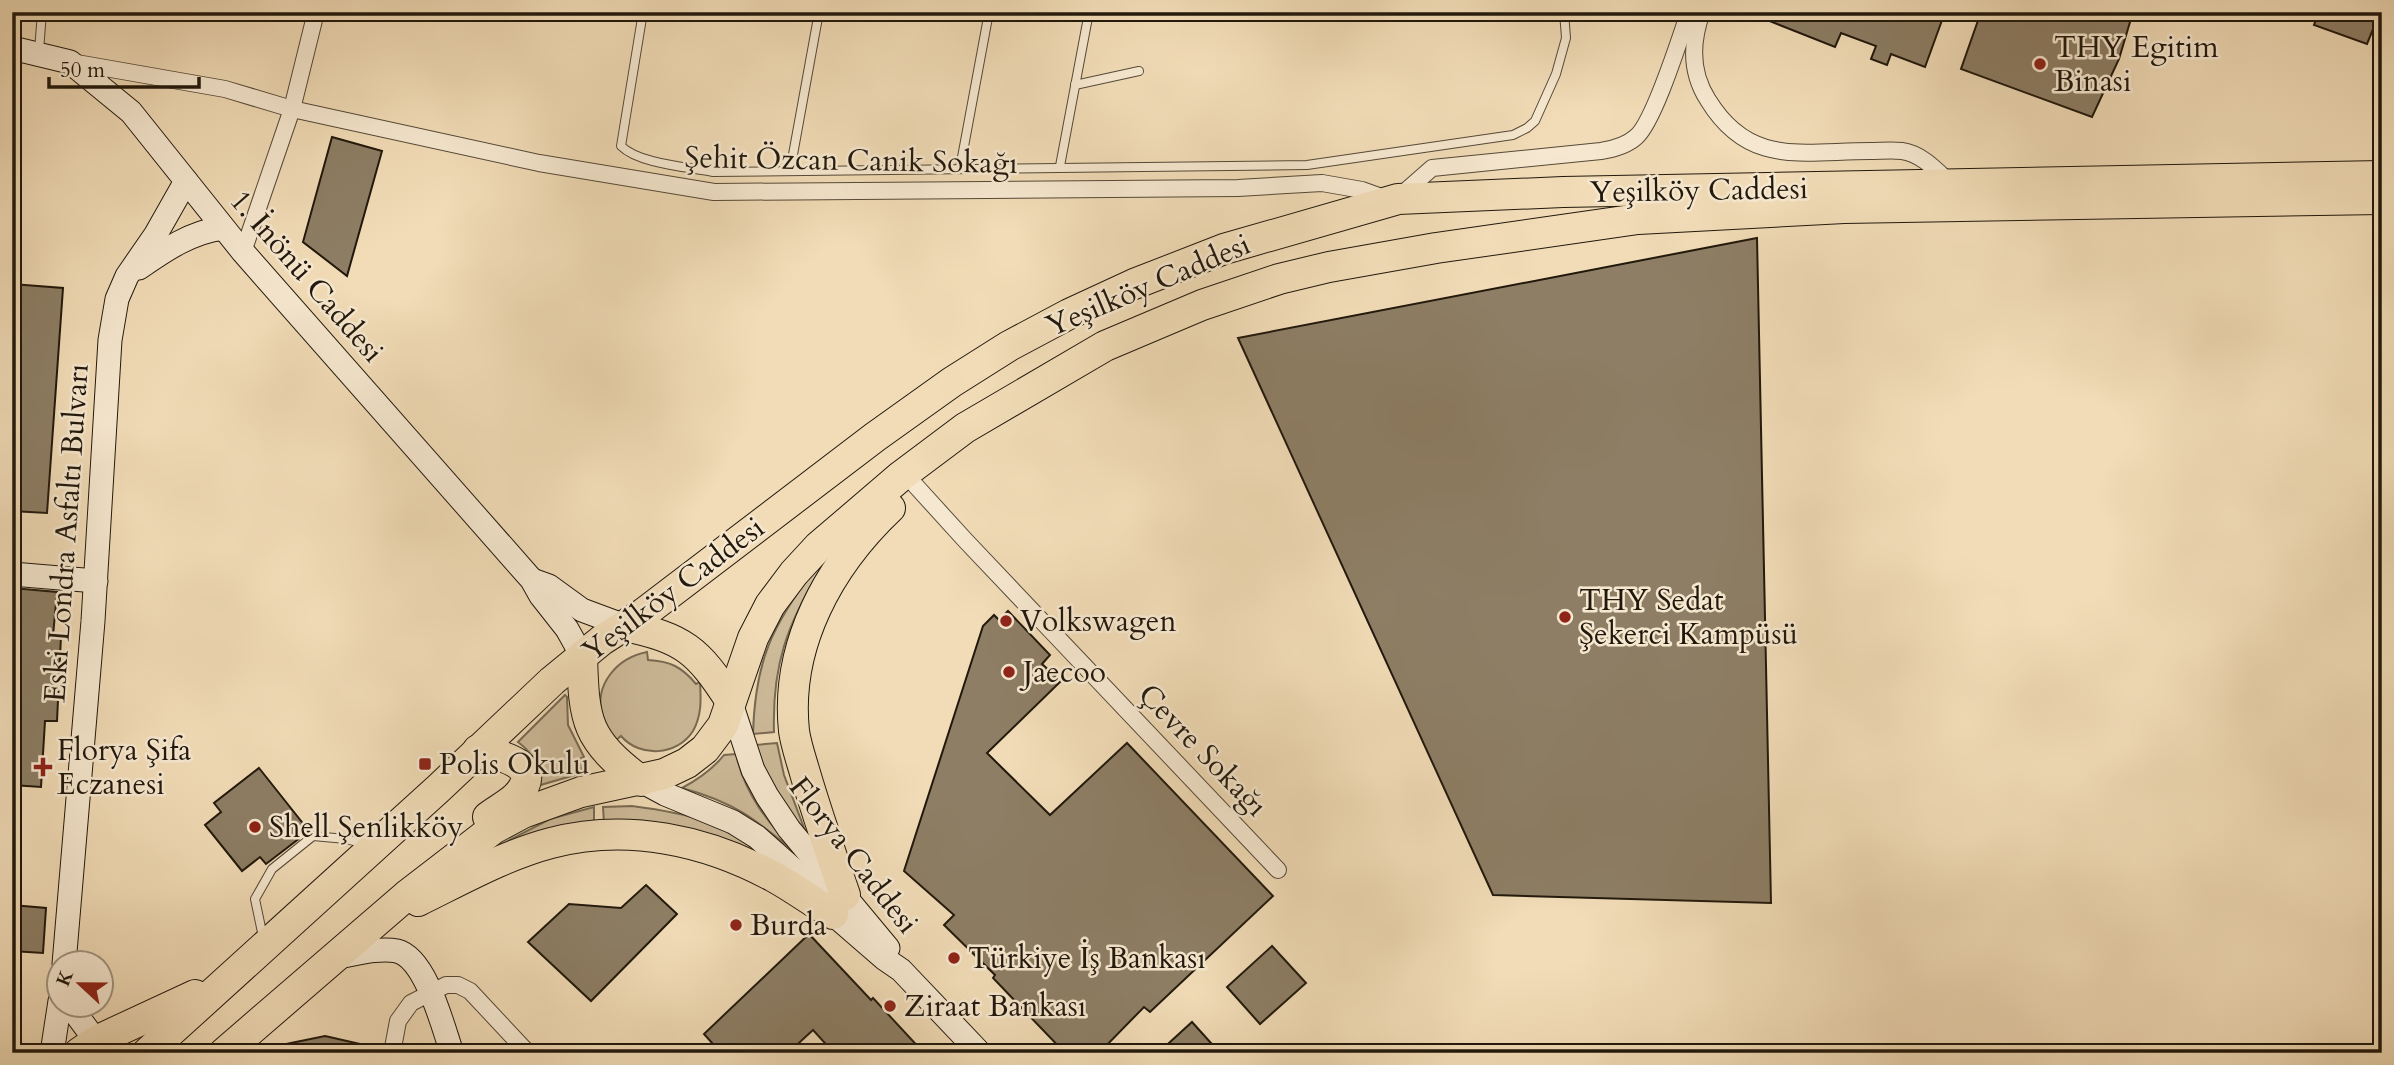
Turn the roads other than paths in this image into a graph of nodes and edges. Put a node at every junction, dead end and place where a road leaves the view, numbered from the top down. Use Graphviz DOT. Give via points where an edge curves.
graph roads {
  1 [pos="42,12"];
  2 [pos="316,12"];
  3 [pos="643,12"];
  4 [pos="819,12"];
  5 [pos="989,12"];
  6 [pos="1088,12"];
  7 [pos="1564,12"];
  8 [pos="1689,12"];
  9 [pos="1702,12"];
  10 [pos="12,48"];
  11 [pos="38,54"];
  12 [pos="70,62"];
  13 [pos="1139,71"];
  14 [pos="1075,85"];
  15 [pos="292,109"];
  16 [pos="1060,166"];
  17 [pos="960,168"];
  18 [pos="790,171"];
  19 [pos="2382,176"];
  20 [pos="186,181"];
  21 [pos="1952,185"];
  22 [pos="1394,199"];
  23 [pos="2382,199"];
  24 [pos="223,228"];
  25 [pos="243,252"];
  26 [pos="127,276"];
  27 [pos="965,428"];
  28 [pos="915,485"];
  29 [pos="12,574"];
  30 [pos="533,580"];
  31 [pos="96,581"];
  32 [pos="625,626"];
  33 [pos="582,656"];
  34 [pos="730,700"];
  35 [pos="478,750"];
  36 [pos="641,781"];
  37 [pos="376,846"];
  38 [pos="461,852"];
  39 [pos="1278,870"];
  40 [pos="839,905"];
  41 [pos="377,921"];
  42 [pos="265,947"];
  43 [pos="65,950"];
  44 [pos="333,958"];
  45 [pos="227,981"];
  46 [pos="430,993"];
  47 [pos="57,1020"];
  48 [pos="76,1020"];
  49 [pos="88,1047"];
  50 [pos="148,1048"];
  51 [pos="52,1053"];
  52 [pos="224,1053"];
  53 [pos="392,1053"];
  54 [pos="452,1053"];
  55 [pos="528,1053"];
  56 [pos="980,1053"];
  1 -- 11 [label="lane"];
  2 -- 15 [label="street"];
  3 -- 18 [label="lane" via="621,146 627,153 713,172"];
  4 -- 18 [label="lane"];
  5 -- 17 [label="lane"];
  6 -- 14 [label="lane"];
  7 -- 16 [label="lane" via="1566,38 1556,74 1535,121 1513,135 1307,164"];
  8 -- 22 [label="street" via="1651,116 1645,128 1626,144 1601,151 1432,167"];
  9 -- 21 [label="street" via="1693,46 1697,76 1709,103 1736,134 1778,152 1903,151 1925,160"];
  10 -- 11 [label="main road, 1. İnönü Caddesi"];
  11 -- 12 [label="main road, 1. İnönü Caddesi"];
  12 -- 15 [label="street, Şehit Özcan Canik Sokağı" via="225,89"];
  12 -- 20 [label="main road, 1. İnönü Caddesi" via="131,112"];
  13 -- 14 [label="lane"];
  14 -- 16 [label="lane"];
  15 -- 22 [label="street, Şehit Özcan Canik Sokağı" via="539,163 714,192 1238,188 1322,183"];
  15 -- 25 [label="street"];
  16 -- 17 [label="lane"];
  17 -- 18 [label="lane"];
  19 -- 21 [label="highway, Yeşilköy Caddesi"];
  20 -- 24 [label="main road, 1. İnönü Caddesi"];
  20 -- 26 [label="main road, Eski Londra Asfaltı Bulvarı"];
  21 -- 22 [label="highway, Yeşilköy Caddesi"];
  22 -- 32 [label="highway, Yeşilköy Caddesi" via="1224,249 1134,284 1009,346 886,429"];
  23 -- 27 [label="highway, Yeşilköy Caddesi" via="1725,213 1599,224 1436,248 1279,279 1202,305 1105,346"];
  24 -- 25 [label="main road, 1. İnönü Caddesi"];
  24 -- 26 [label="main road" via="172,245"];
  25 -- 30 [label="main road, 1. İnönü Caddesi"];
  26 -- 31 [label="main road, Eski Londra Asfaltı Bulvarı" via="117,299 110,340"];
  27 -- 28 [label="highway"];
  27 -- 34 [label="highway, Yeşilköy Caddesi" via="844,524 794,573 753,638"];
  28 -- 39 [label="street, Çevre Sokağı"];
  28 -- 40 [label="highway" via="855,544 834,573 795,669 794,734"];
  29 -- 31 [label="main road"];
  30 -- 32 [label="main road" via="582,610"];
  30 -- 33 [label="main road"];
  31 -- 43 [label="main road, Eski Londra Asfaltı Bulvarı"];
  32 -- 33 [label="highway, Yeşilköy Caddesi"];
  32 -- 34 [label="highway" via="683,645 697,655"];
  33 -- 35 [label="highway, Yeşilköy Caddesi"];
  33 -- 36 [label="highway" via="591,730 606,752"];
  34 -- 36 [label="highway, Yeşilköy Caddesi" via="723,725 705,749 687,763"];
  34 -- 40 [label="main road, Florya Caddesi" via="766,796"];
  35 -- 37 [label="highway, Yeşilköy Caddesi"];
  35 -- 38 [label="highway" via="512,758 522,766 524,785 516,797 486,819"];
  36 -- 38 [label="highway, Yeşilköy Caddesi" via="552,801 493,829"];
  36 -- 40 [label="main road, Florya Caddesi" via="757,837 820,896"];
  37 -- 42 [label="highway, Yeşilköy Caddesi"];
  37 -- 42 [label="lane" via="313,836 272,869 255,899"];
  38 -- 41 [label="highway, Yeşilköy Caddesi"];
  40 -- 41 [label="highway" via="723,854 687,842 632,834 578,838 518,854"];
  40 -- 56 [label="main road, Florya Caddesi" via="885,959"];
  41 -- 44 [label="highway, Yeşilköy Caddesi"];
  42 -- 45 [label="highway, Yeşilköy Caddesi"];
  44 -- 46 [label="main road" via="397,951 414,962"];
  44 -- 52 [label="highway, Yeşilköy Caddesi"];
  45 -- 49 [label="highway"];
  45 -- 50 [label="highway, Yeşilköy Caddesi"];
  46 -- 53 [label="street" via="411,1003 398,1021"];
  46 -- 54 [label="main road"];
  46 -- 55 [label="street" via="446,985 470,991"];
  47 -- 51 [label="main road"];
  48 -- 49 [label="main road"];
}
